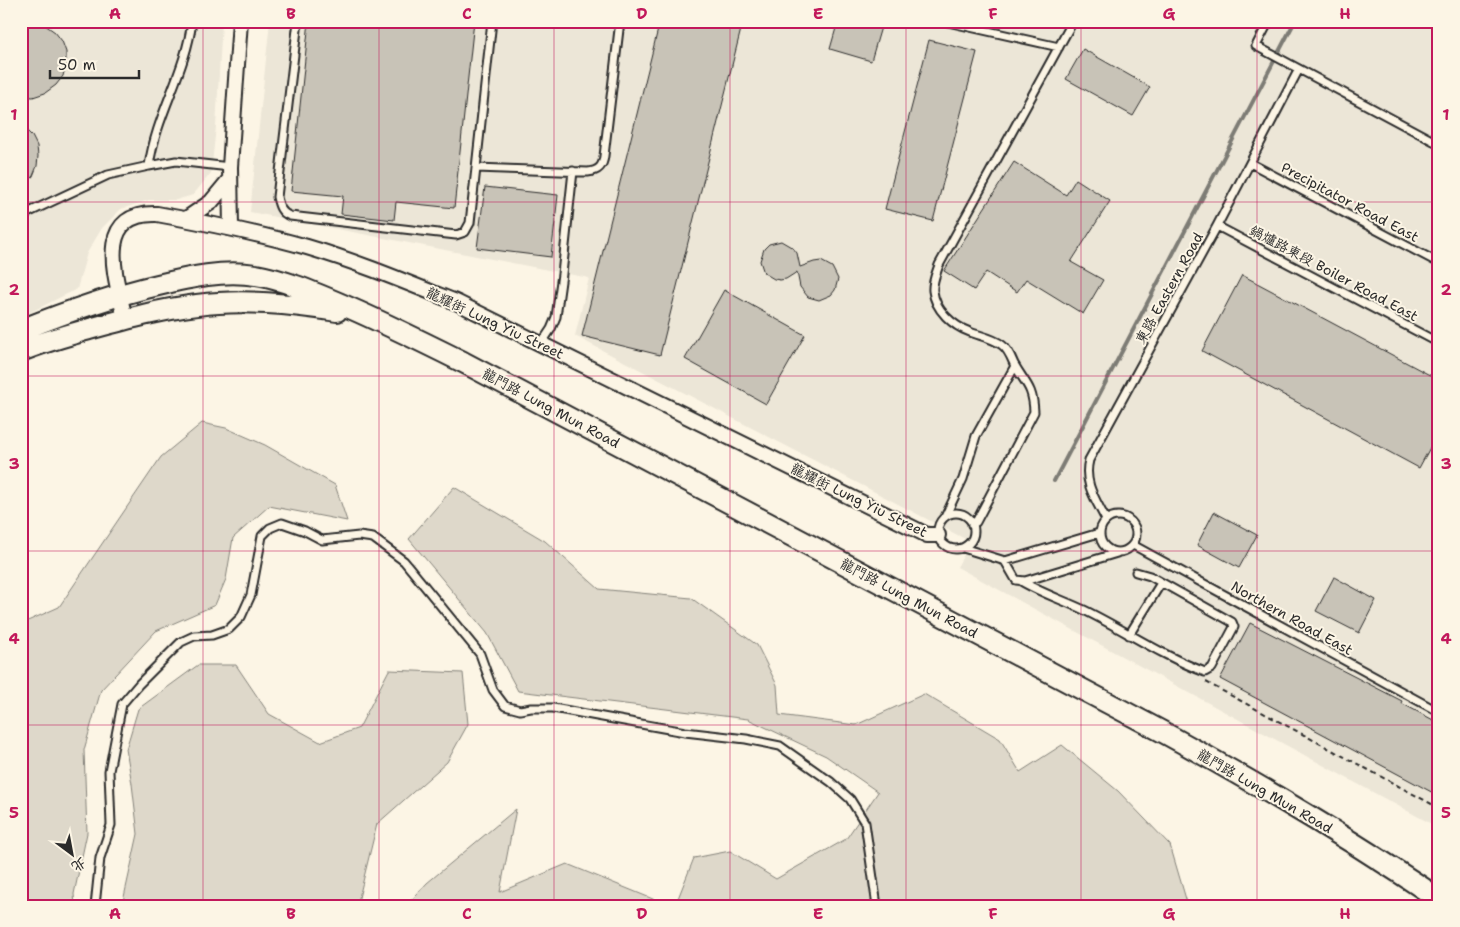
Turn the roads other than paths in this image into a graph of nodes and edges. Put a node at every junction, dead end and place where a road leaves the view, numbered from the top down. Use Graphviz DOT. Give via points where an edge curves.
graph roads {
  1 [pos="192,21"];
  2 [pos="240,21"];
  3 [pos="298,21"];
  4 [pos="492,21"];
  5 [pos="620,21"];
  6 [pos="943,21"];
  7 [pos="1073,21"];
  8 [pos="1269,21"];
  9 [pos="1059,47"];
  10 [pos="1298,69"];
  11 [pos="1439,144"];
  12 [pos="1250,163"];
  13 [pos="149,166"];
  14 [pos="477,168"];
  15 [pos="573,171"];
  16 [pos="230,173"];
  17 [pos="21,216"];
  18 [pos="186,219"];
  19 [pos="1217,226"];
  20 [pos="231,228"];
  21 [pos="1439,263"];
  22 [pos="120,294"];
  23 [pos="368,316"];
  24 [pos="125,319"];
  25 [pos="21,330"];
  26 [pos="1439,343"];
  27 [pos="541,344"];
  28 [pos="21,351"];
  29 [pos="1016,366"];
  30 [pos="945,517"];
  31 [pos="1106,520"];
  32 [pos="972,525"];
  33 [pos="1099,532"];
  34 [pos="938,535"];
  35 [pos="1133,545"];
  36 [pos="962,548"];
  37 [pos="1117,553"];
  38 [pos="1005,561"];
  39 [pos="1136,572"];
  40 [pos="1021,581"];
  41 [pos="1161,582"];
  42 [pos="1128,635"];
  43 [pos="1439,712"];
  44 [pos="1439,899"];
  45 [pos="95,906"];
  46 [pos="877,906"];
  1 -- 13 [label="lane" via="186,50 156,130"];
  2 -- 16 [label="street"];
  3 -- 14 [label="lane" via="278,197 282,211 290,216 462,234 470,223"];
  4 -- 14 [label="lane"];
  5 -- 15 [label="lane" via="603,163 595,171"];
  6 -- 9 [label="lane"];
  7 -- 9 [label="lane"];
  8 -- 10 [label="lane" via="1256,46"];
  9 -- 29 [label="lane" via="934,279 933,291 943,313 954,324 1004,346"];
  10 -- 11 [label="lane"];
  10 -- 12 [label="lane, 東路 Eastern Road"];
  12 -- 19 [label="lane, 東路 Eastern Road"];
  12 -- 21 [label="lane, Precipitator Road East"];
  13 -- 16 [label="lane" via="176,161"];
  13 -- 17 [label="lane" via="108,175"];
  14 -- 15 [label="lane"];
  15 -- 27 [label="lane" via="556,316"];
  16 -- 18 [label="street" via="211,202"];
  16 -- 20 [label="street"];
  18 -- 20 [label="street, 龍耀街 Lung Yiu Street"];
  18 -- 22 [label="street, 龍耀街 Lung Yiu Street" via="145,214 124,224 116,234 112,257"];
  19 -- 26 [label="lane, 鍋爐路東段 Boiler Road East"];
  19 -- 31 [label="lane, 東路 Eastern Road" via="1088,460 1088,484"];
  20 -- 27 [label="street, 龍耀街 Lung Yiu Street" via="308,248 384,273 458,303"];
  22 -- 23 [label="street, 龍門路 Lung Mun Road" via="198,276 256,275 298,286"];
  22 -- 24 [label="street, 龍耀街 Lung Yiu Street"];
  22 -- 25 [label="street, 龍門路 Lung Mun Road"];
  23 -- 24 [label="street, 龍門路 Lung Mun Road" via="301,305 246,302 196,305"];
  23 -- 44 [label="street, 龍門路 Lung Mun Road" via="472,366 1160,731 1310,816"];
  24 -- 28 [label="street, 龍門路 Lung Mun Road"];
  27 -- 34 [label="street, 龍耀街 Lung Yiu Street" via="927,535"];
  29 -- 30 [label="lane" via="976,436 963,479"];
  29 -- 32 [label="lane" via="1027,383 1034,412"];
  30 -- 32 [label="lane" via="962,514"];
  30 -- 34 [label="lane" via="938,527"];
  31 -- 33 [label="lane"];
  31 -- 35 [label="lane" via="1123,516 1132,523 1136,534"];
  32 -- 36 [label="lane" via="972,538"];
  33 -- 37 [label="lane" via="1106,549"];
  33 -- 38 [label="lane"];
  34 -- 36 [label="lane" via="947,547"];
  35 -- 37 [label="lane"];
  35 -- 43 [label="lane, Northern Road East"];
  36 -- 38 [label="lane"];
  37 -- 40 [label="lane"];
  38 -- 40 [label="lane" via="1016,580"];
  39 -- 41 [label="lane"];
  40 -- 42 [label="lane"];
  41 -- 42 [label="lane"];
  41 -- 42 [label="lane" via="1232,622 1234,627 1218,659 1205,672"];
  45 -- 46 [label="lane" via="100,858 110,825 109,771 122,704 181,642 228,629 240,617 251,595 262,536 282,523 322,540 358,536 374,538 404,561 480,654 494,690 505,706 520,710 553,708 780,746 838,788 850,799 865,823"];
}
